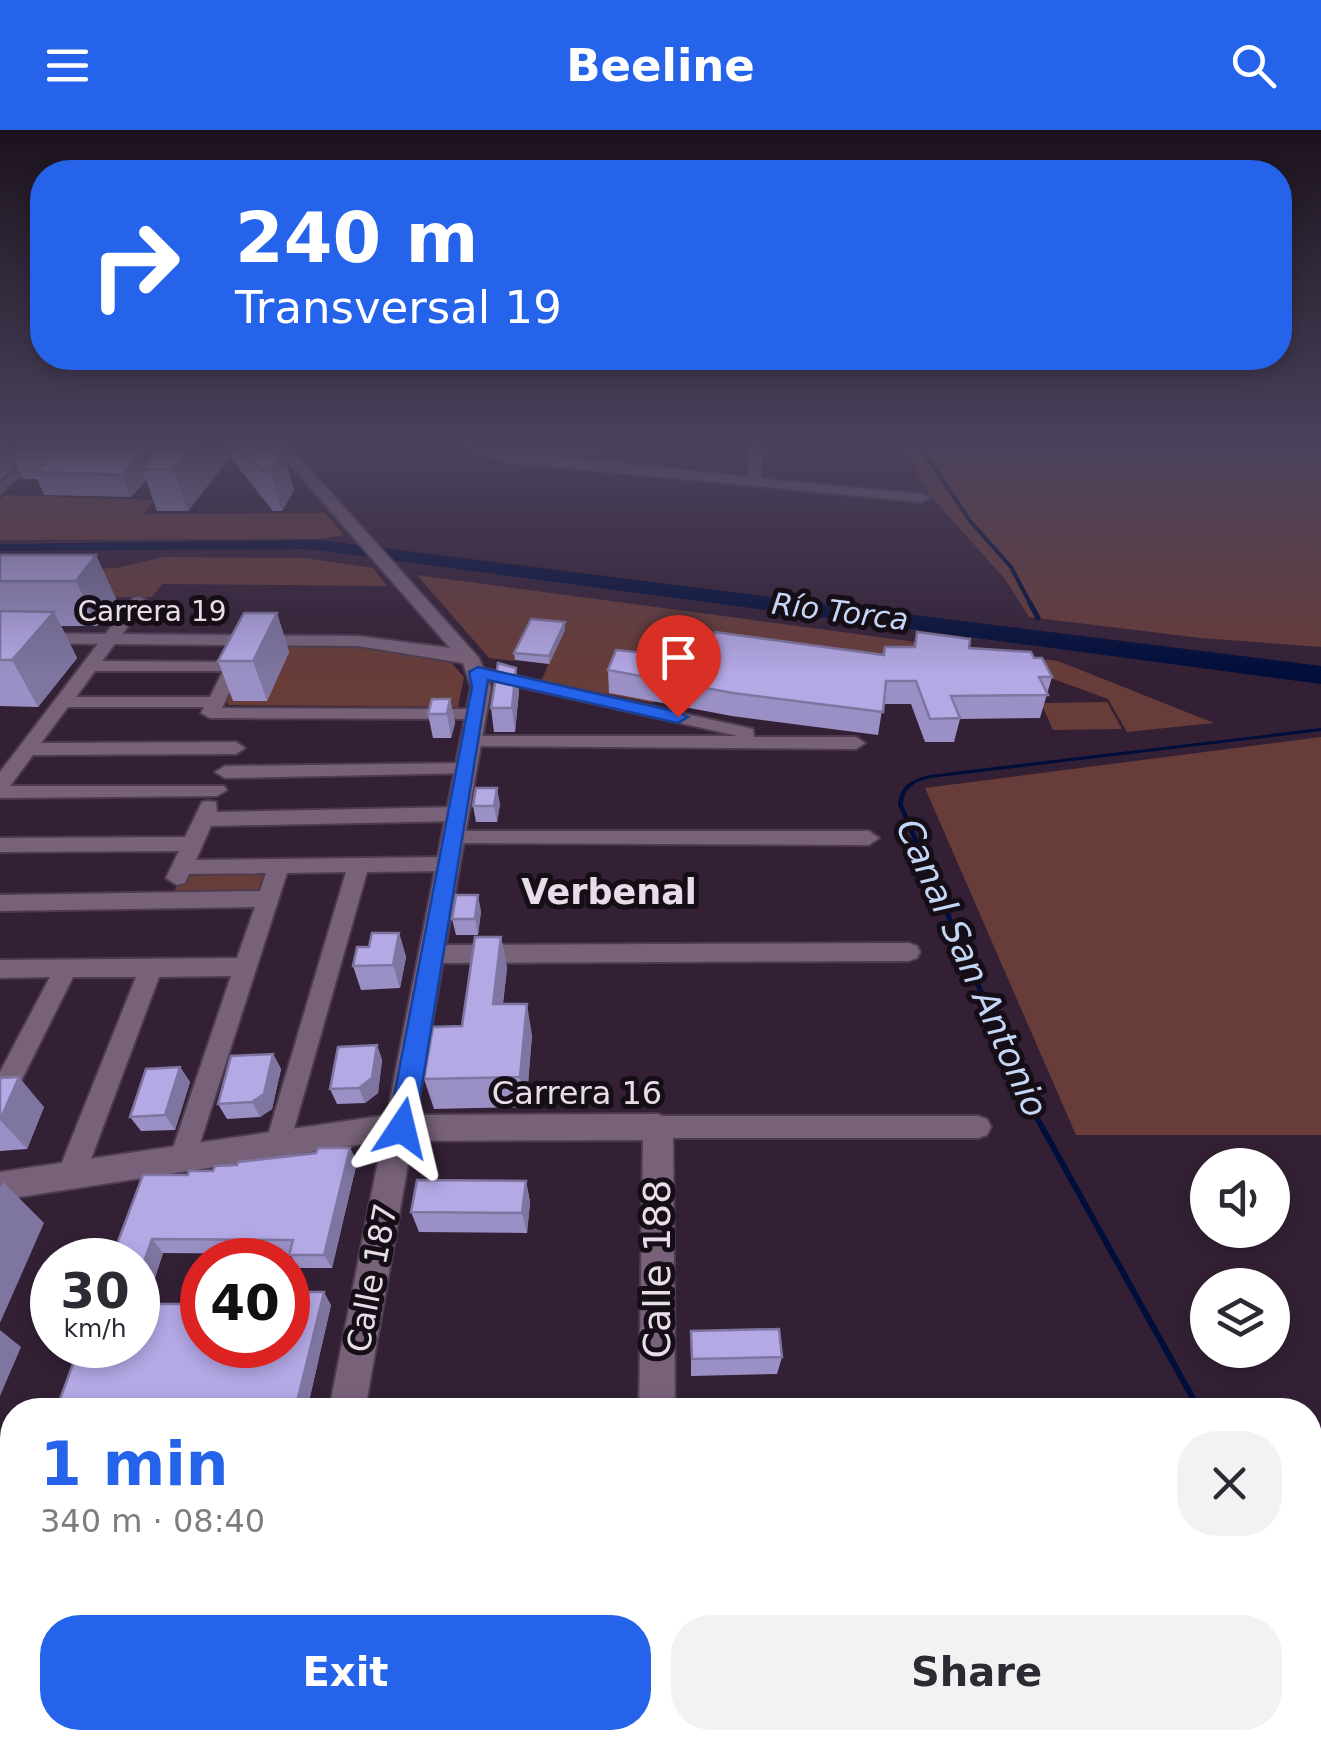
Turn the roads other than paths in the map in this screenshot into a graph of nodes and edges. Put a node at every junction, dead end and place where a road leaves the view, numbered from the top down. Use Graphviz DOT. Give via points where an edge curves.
graph roads {
  1 [pos="351,523"];
  2 [pos="139,600"];
  3 [pos="0,638"];
  4 [pos="110,638"];
  5 [pos="451,638"];
  6 [pos="423,652"];
  7 [pos="472,664"];
  8 [pos="88,666"];
  9 [pos="62,702"];
  10 [pos="213,707"];
  11 [pos="252,713"];
  12 [pos="476,714"];
  13 [pos="472,740"];
  14 [pos="790,742"];
  15 [pos="856,743"];
  16 [pos="236,748"];
  17 [pos="26,749"];
  18 [pos="466,769"];
  19 [pos="221,781"];
  20 [pos="0,788"];
  21 [pos="204,819"];
  22 [pos="869,838"];
  23 [pos="453,839"];
  24 [pos="192,844"];
  25 [pos="0,845"];
  26 [pos="359,865"];
  27 [pos="279,866"];
  28 [pos="182,867"];
  29 [pos="268,899"];
  30 [pos="166,901"];
  31 [pos="0,903"];
  32 [pos="909,952"];
  33 [pos="432,954"];
  34 [pos="246,966"];
  35 [pos="151,968"];
  36 [pos="66,969"];
  37 [pos="0,970"];
  38 [pos="0,1098"];
  39 [pos="978,1127"];
  40 [pos="402,1128"];
  41 [pos="658,1128"];
  42 [pos="279,1142"];
  43 [pos="183,1157"];
  44 [pos="71,1175"];
  45 [pos="0,1186"];
  46 [pos="349,1398"];
  47 [pos="657,1398"];
  1 -- 5 [label="street"];
  2 -- 4 [label="street"];
  3 -- 4 [label="street, Carrera 19"];
  4 -- 6 [label="street, Carrera 19" via="358,641"];
  4 -- 8 [label="street"];
  5 -- 6 [label="street" via="444,648"];
  5 -- 7 [label="street"];
  6 -- 7 [label="street, Carrera 19"];
  7 -- 12 [label="street, Calle 187" via="481,687"];
  7 -- 14 [label="street"];
  8 -- 9 [label="street"];
  8 -- 10 [label="street" via="234,666"];
  9 -- 10 [label="street"];
  9 -- 17 [label="street"];
  10 -- 11 [label="street"];
  11 -- 12 [label="street"];
  11 -- 16 [label="street"];
  12 -- 13 [label="street, Calle 187"];
  13 -- 14 [label="street"];
  13 -- 18 [label="street, Calle 187"];
  14 -- 15 [label="street"];
  16 -- 17 [label="street"];
  16 -- 19 [label="street"];
  17 -- 20 [label="street"];
  18 -- 19 [label="street"];
  18 -- 23 [label="street, Calle 187"];
  19 -- 20 [label="street"];
  19 -- 21 [label="street"];
  21 -- 23 [label="street"];
  21 -- 24 [label="street"];
  22 -- 23 [label="street"];
  23 -- 26 [label="street"];
  23 -- 33 [label="street, Calle 187"];
  24 -- 25 [label="street"];
  24 -- 28 [label="street"];
  26 -- 27 [label="street"];
  26 -- 42 [label="street"];
  27 -- 28 [label="street"];
  27 -- 29 [label="street"];
  28 -- 30 [label="street"];
  29 -- 30 [label="street"];
  29 -- 34 [label="street"];
  30 -- 31 [label="street"];
  32 -- 33 [label="street"];
  33 -- 40 [label="street, Calle 187"];
  34 -- 35 [label="street"];
  34 -- 43 [label="street"];
  35 -- 36 [label="street"];
  35 -- 44 [label="street"];
  36 -- 37 [label="street"];
  36 -- 38 [label="street"];
  39 -- 41 [label="street, Carrera 16"];
  40 -- 41 [label="street, Carrera 16"];
  40 -- 42 [label="street, Carrera 16"];
  40 -- 46 [label="street, Calle 187"];
  41 -- 47 [label="street, Calle 188"];
  42 -- 43 [label="street, Carrera 16"];
  43 -- 44 [label="street, Carrera 16"];
  44 -- 45 [label="street, Carrera 16"];
}
